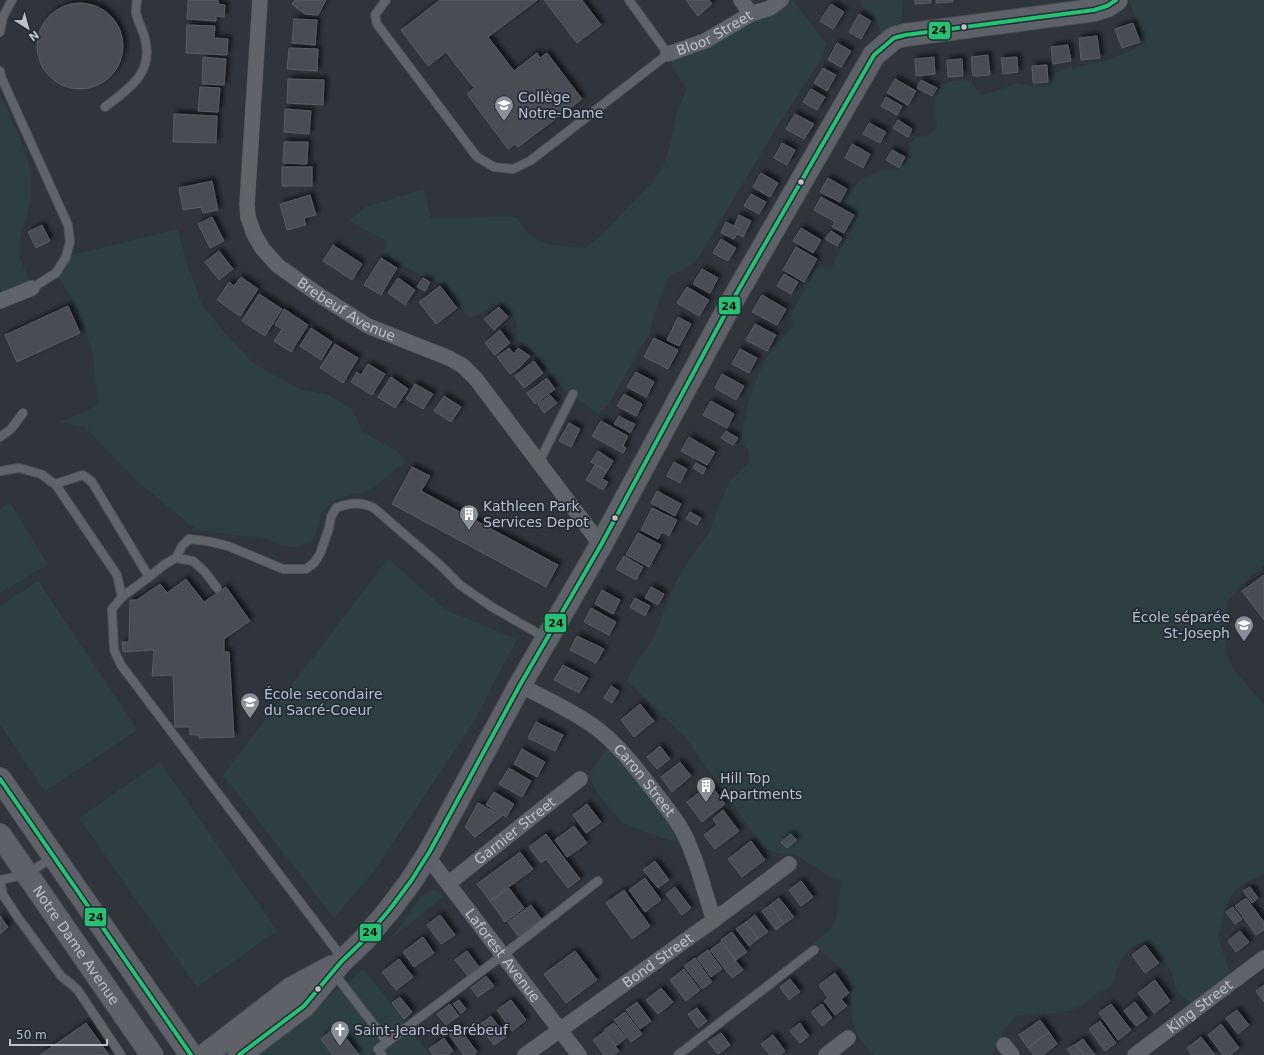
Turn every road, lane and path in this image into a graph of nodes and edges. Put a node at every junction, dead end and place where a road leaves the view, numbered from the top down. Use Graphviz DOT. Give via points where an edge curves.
graph roads {
  1 [pos="12,0"];
  2 [pos="137,0"];
  3 [pos="260,0"];
  4 [pos="386,0"];
  5 [pos="629,0"];
  6 [pos="741,0"];
  7 [pos="781,0"];
  8 [pos="1116,0"];
  9 [pos="751,14"];
  10 [pos="0,32"];
  11 [pos="668,54"];
  12 [pos="0,71"];
  13 [pos="105,107"];
  14 [pos="32,288"];
  15 [pos="1,297"];
  16 [pos="573,394"];
  17 [pos="24,413"];
  18 [pos="0,437"];
  19 [pos="539,462"];
  20 [pos="0,472"];
  21 [pos="55,484"];
  22 [pos="601,545"];
  23 [pos="176,558"];
  24 [pos="149,577"];
  25 [pos="217,588"];
  26 [pos="122,597"];
  27 [pos="547,638"];
  28 [pos="520,685"];
  29 [pos="0,779"];
  30 [pos="580,779"];
  31 [pos="0,835"];
  32 [pos="54,856"];
  33 [pos="427,856"];
  34 [pos="789,864"];
  35 [pos="27,874"];
  36 [pos="0,880"];
  37 [pos="598,881"];
  38 [pos="448,883"];
  39 [pos="714,920"];
  40 [pos="814,950"];
  41 [pos="503,955"];
  42 [pos="1264,958"];
  43 [pos="339,964"];
  44 [pos="560,1029"];
  45 [pos="848,1038"];
  46 [pos="387,1042"];
  47 [pos="121,1055"];
  48 [pos="152,1055"];
  49 [pos="191,1055"];
  50 [pos="205,1055"];
  51 [pos="239,1055"];
  52 [pos="382,1055"];
  53 [pos="525,1055"];
  54 [pos="579,1055"];
  55 [pos="678,1055"];
  56 [pos="826,1055"];
  57 [pos="1135,1055"];
  1 -- 10 [label="lane" via="3,17"];
  2 -- 13 [label="lane" via="136,12 147,52 144,68 138,80 128,90"];
  3 -- 19 [label="street, Brebeuf Avenue" via="247,204 248,217 262,248 277,265 368,326 463,366 476,379"];
  4 -- 11 [label="lane" via="375,16 377,24 477,157 494,167 513,169 530,161"];
  5 -- 11 [label="lane"];
  6 -- 9 [label="street"];
  7 -- 9 [label="street, Bloor Street" via="770,8"];
  8 -- 22 [label="street" via="1094,10 905,35 894,38 874,55 731,303"];
  9 -- 11 [label="street, Bloor Street" via="705,41"];
  12 -- 14 [label="lane" via="68,225 70,242 66,257 56,273"];
  14 -- 15 [label="street"];
  16 -- 19 [label="lane"];
  17 -- 18 [label="lane" via="11,429"];
  19 -- 22 [label="street, Brebeuf Avenue"];
  20 -- 21 [label="lane" via="19,468 41,474"];
  21 -- 24 [label="lane" via="83,475 92,482"];
  21 -- 26 [label="lane" via="117,575"];
  22 -- 27 [label="street"];
  23 -- 24 [label="lane"];
  23 -- 25 [label="lane" via="193,561"];
  23 -- 27 [label="lane" via="189,539 228,546 283,569 306,569 320,554 336,508 366,504 374,508 460,585 492,607"];
  24 -- 26 [label="lane"];
  26 -- 43 [label="lane" via="112,609 114,650 121,665"];
  27 -- 28 [label="street"];
  28 -- 33 [label="street"];
  28 -- 39 [label="street, Caron Street" via="593,726 645,780 684,834"];
  29 -- 32 [label="street"];
  30 -- 38 [label="street, Garnier Street"];
  31 -- 35 [label="street, Notre Dame Avenue"];
  32 -- 35 [label="lane"];
  32 -- 49 [label="street"];
  33 -- 38 [label="street, Laforest Avenue"];
  33 -- 43 [label="street" via="390,909 364,940"];
  34 -- 39 [label="street, Bond Street"];
  35 -- 36 [label="lane"];
  35 -- 48 [label="street, Notre Dame Avenue"];
  36 -- 47 [label="lane" via="3,895 19,919 61,976 77,989"];
  37 -- 41 [label="lane"];
  38 -- 41 [label="street, Laforest Avenue"];
  39 -- 44 [label="street, Bond Street"];
  40 -- 55 [label="lane"];
  41 -- 44 [label="street, Laforest Avenue"];
  41 -- 46 [label="lane"];
  42 -- 57 [label="street, King Street"];
  43 -- 46 [label="lane"];
  43 -- 50 [label="street" via="292,988"];
  43 -- 51 [label="street" via="304,1006"];
  44 -- 53 [label="street, Bond Street"];
  44 -- 54 [label="street, Laforest Avenue"];
  45 -- 56 [label="street"];
  46 -- 52 [label="lane" via="378,1048"];
}
